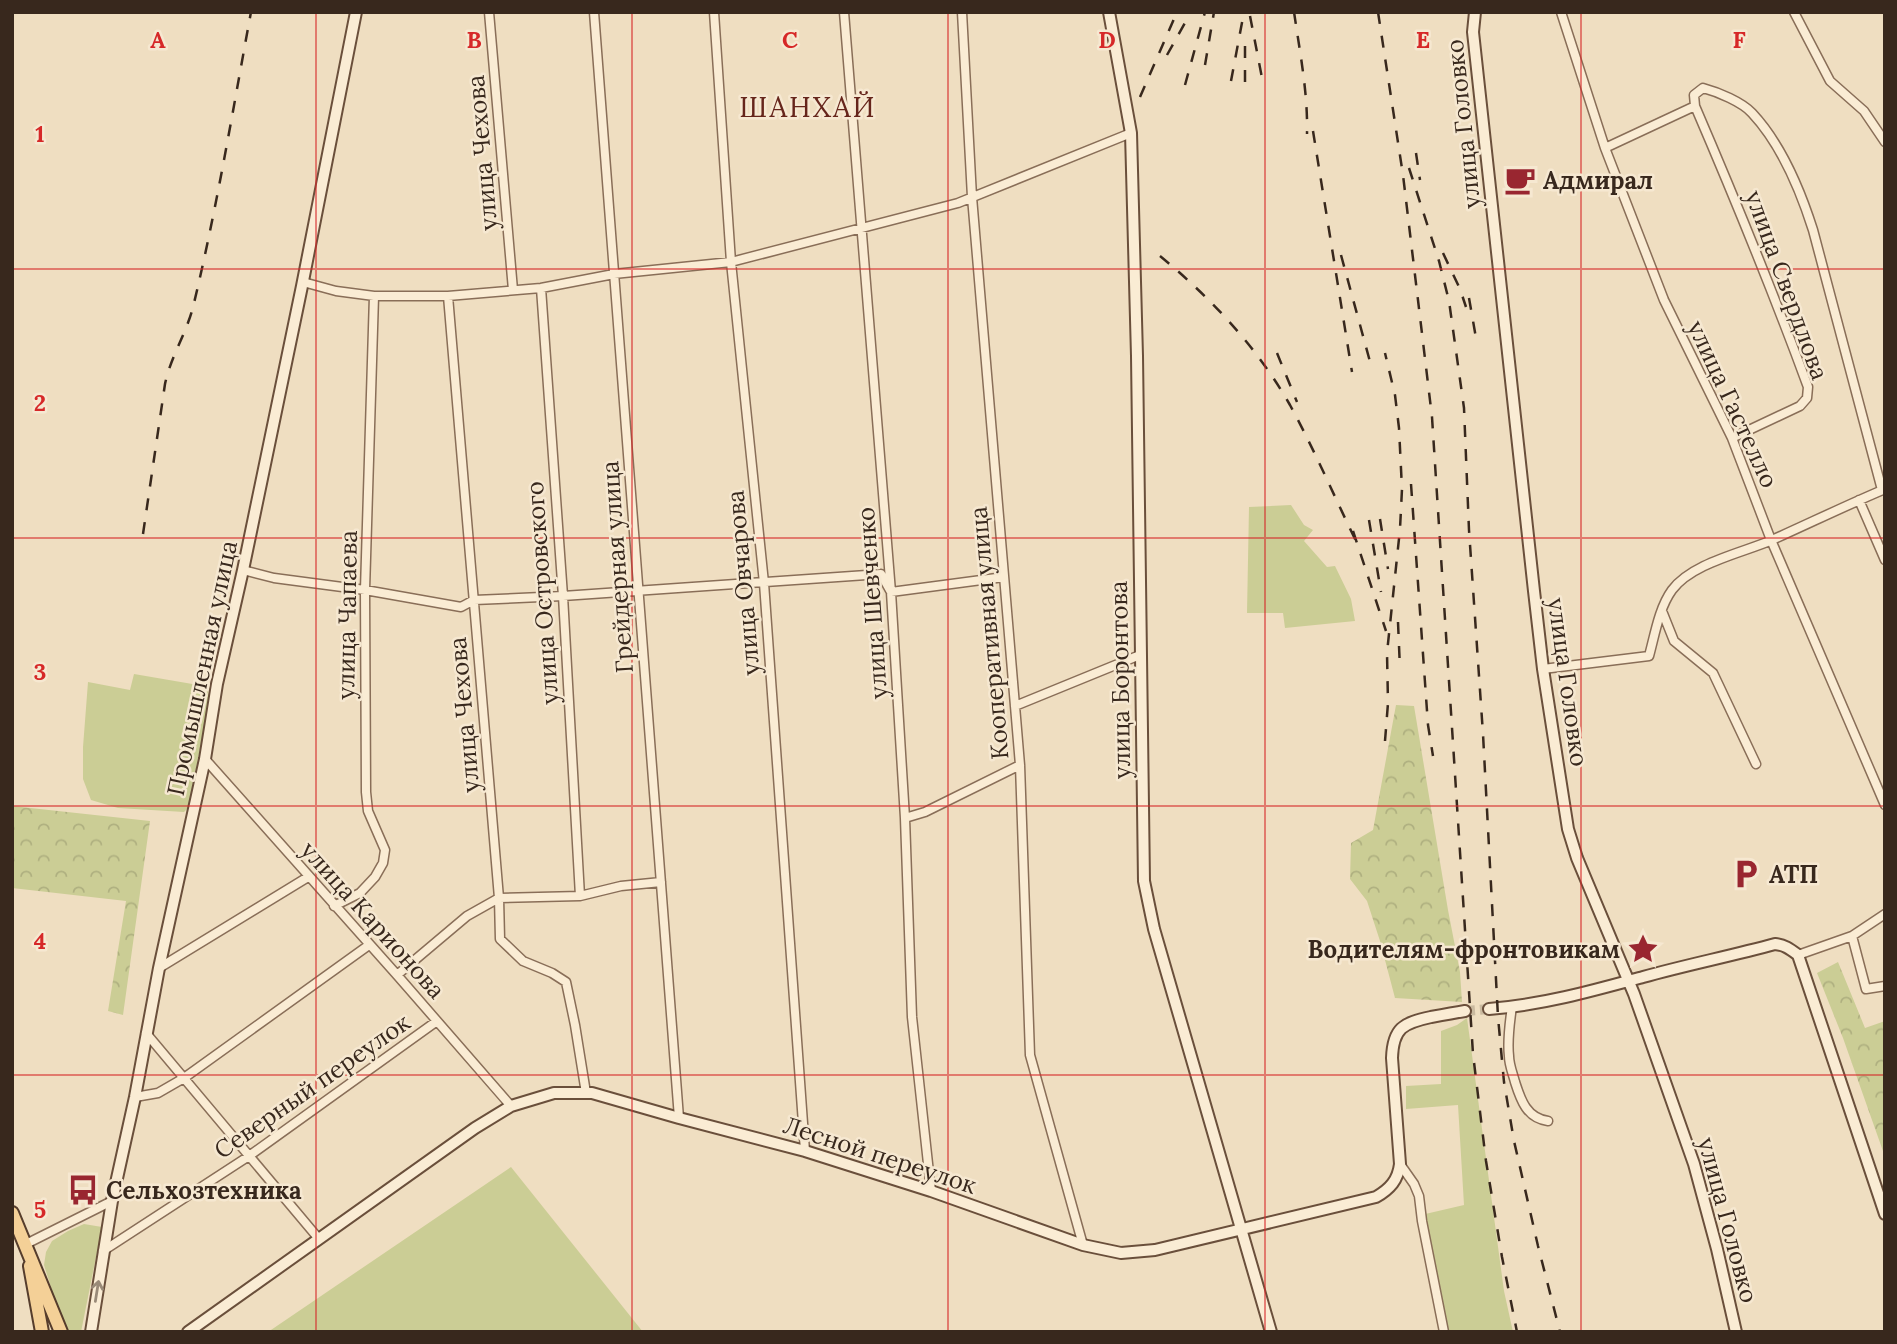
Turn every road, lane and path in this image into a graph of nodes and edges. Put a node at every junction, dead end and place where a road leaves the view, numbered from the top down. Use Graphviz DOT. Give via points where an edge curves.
graph roads {
  1 [pos="356,12"];
  2 [pos="489,12"];
  3 [pos="594,12"];
  4 [pos="715,12"];
  5 [pos="844,12"];
  6 [pos="962,12"];
  7 [pos="1109,12"];
  8 [pos="1475,12"];
  9 [pos="1561,12"];
  10 [pos="1794,12"];
  11 [pos="1695,106"];
  12 [pos="1130,133"];
  13 [pos="1885,142"];
  14 [pos="1605,148"];
  15 [pos="972,197"];
  16 [pos="860,229"];
  17 [pos="731,262"];
  18 [pos="614,274"];
  19 [pos="303,282"];
  20 [pos="541,288"];
  21 [pos="513,290"];
  22 [pos="374,296"];
  23 [pos="448,296"];
  24 [pos="1732,438"];
  25 [pos="1883,489"];
  26 [pos="1859,500"];
  27 [pos="1772,540"];
  28 [pos="1885,560"];
  29 [pos="243,570"];
  30 [pos="1004,577"];
  31 [pos="764,583"];
  32 [pos="365,590"];
  33 [pos="638,591"];
  34 [pos="891,592"];
  35 [pos="563,596"];
  36 [pos="474,600"];
  37 [pos="1662,611"];
  38 [pos="1140,656"];
  39 [pos="1544,670"];
  40 [pos="1015,706"];
  41 [pos="205,759"];
  42 [pos="1756,764"];
  43 [pos="1020,765"];
  44 [pos="1885,805"];
  45 [pos="905,818"];
  46 [pos="308,877"];
  47 [pos="662,882"];
  48 [pos="580,896"];
  49 [pos="499,898"];
  50 [pos="334,906"];
  51 [pos="1885,914"];
  52 [pos="1852,936"];
  53 [pos="369,945"];
  54 [pos="1798,956"];
  55 [pos="159,968"];
  56 [pos="397,975"];
  57 [pos="1629,981"];
  58 [pos="1885,986"];
  59 [pos="1513,1006"];
  60 [pos="1489,1009"];
  61 [pos="1465,1011"];
  62 [pos="437,1021"];
  63 [pos="146,1033"];
  64 [pos="184,1078"];
  65 [pos="586,1093"];
  66 [pos="135,1097"];
  67 [pos="511,1106"];
  68 [pos="679,1118"];
  69 [pos="1548,1121"];
  70 [pos="804,1151"];
  71 [pos="249,1156"];
  72 [pos="1400,1164"];
  73 [pos="931,1191"];
  74 [pos="112,1201"];
  75 [pos="12,1213"];
  76 [pos="1885,1213"];
  77 [pos="1243,1229"];
  78 [pos="319,1239"];
  79 [pos="1083,1245"];
  80 [pos="27,1246"];
  81 [pos="103,1251"];
  82 [pos="42,1332"];
  83 [pos="61,1332"];
  84 [pos="91,1332"];
  85 [pos="188,1332"];
  86 [pos="1272,1332"];
  87 [pos="1444,1332"];
  88 [pos="1736,1332"];
  1 -- 19 [label="street, Промышленная улица"];
  2 -- 21 [label="street, улица Чехова"];
  3 -- 18 [label="street, Грейдерная улица"];
  4 -- 17 [label="street, улица Овчарова"];
  5 -- 16 [label="street, улица Шевченко"];
  6 -- 15 [label="street, Кооперативная улица"];
  7 -- 12 [label="street, улица Боронтова"];
  8 -- 39 [label="street, улица Головко"];
  9 -- 14 [label="street, улица Гастелло"];
  10 -- 13 [label="street" via="1830,81 1864,111"];
  11 -- 14 [label="street"];
  11 -- 24 [label="street, улица Свердлова" via="1808,387 1800,406"];
  11 -- 25 [label="street" via="1694,95 1703,88 1751,111 1800,191"];
  12 -- 15 [label="street"];
  12 -- 38 [label="street, улица Боронтова"];
  14 -- 24 [label="street, улица Гастелло" via="1664,300"];
  15 -- 16 [label="street"];
  15 -- 30 [label="street, Кооперативная улица"];
  16 -- 17 [label="street"];
  16 -- 34 [label="street, улица Шевченко"];
  17 -- 18 [label="street"];
  17 -- 31 [label="street, улица Овчарова"];
  18 -- 20 [label="street"];
  18 -- 33 [label="street, Грейдерная улица"];
  19 -- 22 [label="street"];
  19 -- 29 [label="street, Промышленная улица"];
  20 -- 21 [label="street"];
  20 -- 35 [label="street, улица Островского"];
  21 -- 23 [label="street"];
  22 -- 23 [label="street"];
  22 -- 32 [label="street, улица Чапаева"];
  23 -- 36 [label="street, улица Чехова"];
  24 -- 27 [label="street, улица Гастелло"];
  25 -- 26 [label="street"];
  26 -- 27 [label="street"];
  26 -- 28 [label="street"];
  27 -- 37 [label="street" via="1683,579"];
  27 -- 44 [label="street, улица Гастелло"];
  29 -- 32 [label="street"];
  29 -- 41 [label="street, Промышленная улица"];
  30 -- 34 [label="street"];
  30 -- 40 [label="street, Кооперативная улица"];
  31 -- 33 [label="street"];
  31 -- 34 [label="street" via="881,574"];
  31 -- 70 [label="street, улица Овчарова"];
  32 -- 36 [label="street" via="461,607"];
  32 -- 50 [label="street, улица Чапаева" via="366,792 385,850 375,877 360,893"];
  33 -- 35 [label="street"];
  33 -- 47 [label="street, Грейдерная улица"];
  34 -- 45 [label="street, улица Шевченко"];
  35 -- 36 [label="street"];
  35 -- 48 [label="street, улица Островского"];
  36 -- 49 [label="street, улица Чехова"];
  37 -- 39 [label="street" via="1650,656"];
  37 -- 42 [label="street" via="1674,641 1713,673"];
  38 -- 40 [label="street"];
  38 -- 77 [label="street, улица Боронтова" via="1144,881 1154,929"];
  39 -- 57 [label="street, улица Головко" via="1568,829"];
  40 -- 43 [label="street, Кооперативная улица"];
  41 -- 46 [label="street, улица Карионова"];
  41 -- 55 [label="street, Промышленная улица"];
  43 -- 45 [label="street"];
  43 -- 79 [label="street, Кооперативная улица" via="1030,1055"];
  45 -- 73 [label="street, улица Шевченко" via="912,1017"];
  46 -- 50 [label="street, улица Карионова"];
  46 -- 55 [label="street"];
  47 -- 48 [label="street, Северный переулок"];
  47 -- 68 [label="street, Грейдерная улица"];
  48 -- 49 [label="street, Северный переулок"];
  49 -- 56 [label="street, Северный переулок" via="467,916"];
  49 -- 65 [label="street, улица Чехова" via="500,939 523,961 566,982"];
  50 -- 53 [label="street, улица Карионова"];
  51 -- 52 [label="street"];
  52 -- 54 [label="street"];
  52 -- 58 [label="street" via="1866,989"];
  53 -- 56 [label="street, улица Карионова"];
  53 -- 64 [label="street"];
  54 -- 57 [label="street" via="1775,944"];
  54 -- 76 [label="street"];
  55 -- 63 [label="street, Промышленная улица"];
  56 -- 62 [label="street, улица Карионова"];
  57 -- 59 [label="street"];
  57 -- 88 [label="street, улица Головко" via="1694,1164"];
  59 -- 60 [label="street"];
  59 -- 69 [label="street" via="1510,1064 1522,1103 1530,1114"];
  61 -- 72 [label="street" via="1412,1021 1396,1034 1392,1058"];
  62 -- 67 [label="street, улица Карионова"];
  62 -- 71 [label="street, Северный переулок"];
  63 -- 64 [label="street"];
  63 -- 66 [label="street, Промышленная улица"];
  64 -- 66 [label="street" via="158,1093"];
  64 -- 71 [label="street"];
  65 -- 67 [label="street, Лесной переулок" via="554,1093"];
  65 -- 68 [label="street, Лесной переулок"];
  66 -- 74 [label="street, Промышленная улица"];
  67 -- 78 [label="street, Лесной переулок"];
  68 -- 70 [label="street, Лесной переулок"];
  70 -- 73 [label="street, Лесной переулок"];
  71 -- 78 [label="street"];
  71 -- 81 [label="street, Северный переулок"];
  72 -- 77 [label="street, Лесной переулок" via="1393,1184 1376,1197"];
  72 -- 87 [label="street" via="1419,1196"];
  73 -- 79 [label="street, Лесной переулок"];
  74 -- 80 [label="street"];
  74 -- 81 [label="street, Промышленная улица"];
  75 -- 80 [label="main road"];
  77 -- 79 [label="street, Лесной переулок" via="1155,1250 1121,1253"];
  77 -- 86 [label="street, улица Боронтова"];
  78 -- 85 [label="street, Лесной переулок"];
  80 -- 82 [label="main road"];
  80 -- 83 [label="main road"];
  84 -- 81 [label="street, Промышленная улица, one-way"];
}
